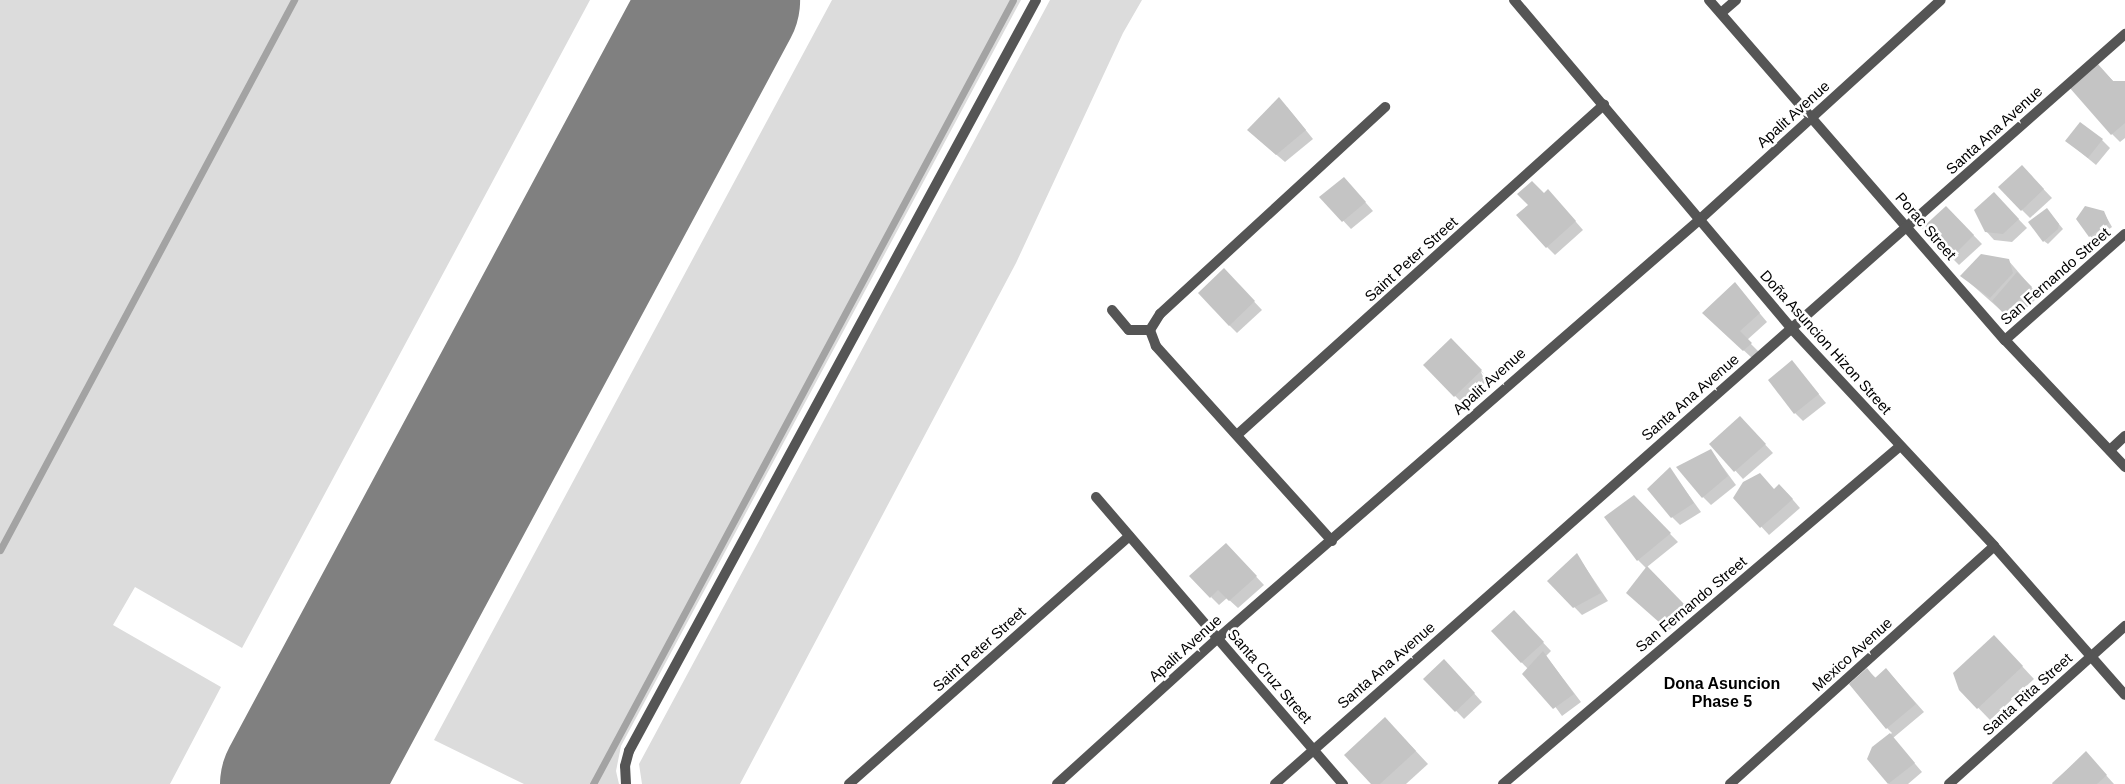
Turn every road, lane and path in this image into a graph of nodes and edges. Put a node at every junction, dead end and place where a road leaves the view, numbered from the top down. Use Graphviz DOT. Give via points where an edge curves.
graph roads {
  1 [pos="1036,0"];
  2 [pos="1514,0"];
  3 [pos="1709,0"];
  4 [pos="1736,0"];
  5 [pos="1941,0"];
  6 [pos="1721,14"];
  7 [pos="2125,34"];
  8 [pos="1604,105"];
  9 [pos="1385,107"];
  10 [pos="1812,116"];
  11 [pos="1698,221"];
  12 [pos="1907,227"];
  13 [pos="2125,234"];
  14 [pos="1112,310"];
  15 [pos="1791,328"];
  16 [pos="1150,330"];
  17 [pos="2005,340"];
  18 [pos="1237,434"];
  19 [pos="2125,436"];
  20 [pos="1899,447"];
  21 [pos="2110,450"];
  22 [pos="2125,467"];
  23 [pos="1096,497"];
  24 [pos="1129,536"];
  25 [pos="1332,541"];
  26 [pos="1994,546"];
  27 [pos="2125,626"];
  28 [pos="1217,638"];
  29 [pos="2090,657"];
  30 [pos="2125,695"];
  31 [pos="1313,749"];
  32 [pos="626,784"];
  33 [pos="849,784"];
  34 [pos="1057,784"];
  35 [pos="1275,784"];
  36 [pos="1343,784"];
  37 [pos="1503,784"];
  38 [pos="1730,784"];
  39 [pos="1949,784"];
  1 -- 32 [label="street" via="629,751 625,766"];
  2 -- 8 [label="street, Doña Asuncion Hizon Street"];
  3 -- 6 [label="street, Porac Street"];
  4 -- 6 [label="street"];
  5 -- 10 [label="street, Apalit Avenue"];
  6 -- 10 [label="street, Porac Street"];
  7 -- 12 [label="street, Santa Ana Avenue"];
  8 -- 11 [label="street, Doña Asuncion Hizon Street"];
  8 -- 18 [label="street, Saint Peter Street"];
  9 -- 16 [label="street" via="1160,314"];
  10 -- 11 [label="street, Apalit Avenue"];
  10 -- 12 [label="street, Porac Street"];
  11 -- 15 [label="street, Doña Asuncion Hizon Street"];
  11 -- 25 [label="street, Apalit Avenue"];
  12 -- 15 [label="street, Santa Ana Avenue"];
  12 -- 17 [label="street, Porac Street"];
  13 -- 17 [label="street, San Fernando Street"];
  14 -- 16 [label="street" via="1129,330"];
  15 -- 20 [label="street, Doña Asuncion Hizon Street"];
  15 -- 31 [label="street, Santa Ana Avenue"];
  16 -- 18 [label="street" via="1156,346"];
  17 -- 21 [label="street, Porac Street"];
  18 -- 25 [label="street"];
  19 -- 21 [label="street"];
  20 -- 26 [label="street, Doña Asuncion Hizon Street"];
  20 -- 37 [label="street, San Fernando Street"];
  21 -- 22 [label="street, Porac Street"];
  23 -- 24 [label="street, Santa Cruz Street"];
  24 -- 28 [label="street, Santa Cruz Street"];
  24 -- 33 [label="street, Saint Peter Street"];
  25 -- 28 [label="street, Apalit Avenue"];
  26 -- 29 [label="street, Doña Asuncion Hizon Street"];
  26 -- 38 [label="street, Mexico Avenue"];
  27 -- 29 [label="street, Santa Rita Street"];
  28 -- 31 [label="street, Santa Cruz Street"];
  28 -- 34 [label="street, Apalit Avenue"];
  29 -- 30 [label="street, Doña Asuncion Hizon Street"];
  29 -- 39 [label="street, Santa Rita Street"];
  31 -- 35 [label="street, Santa Ana Avenue"];
  31 -- 36 [label="street, Santa Cruz Street"];
}
